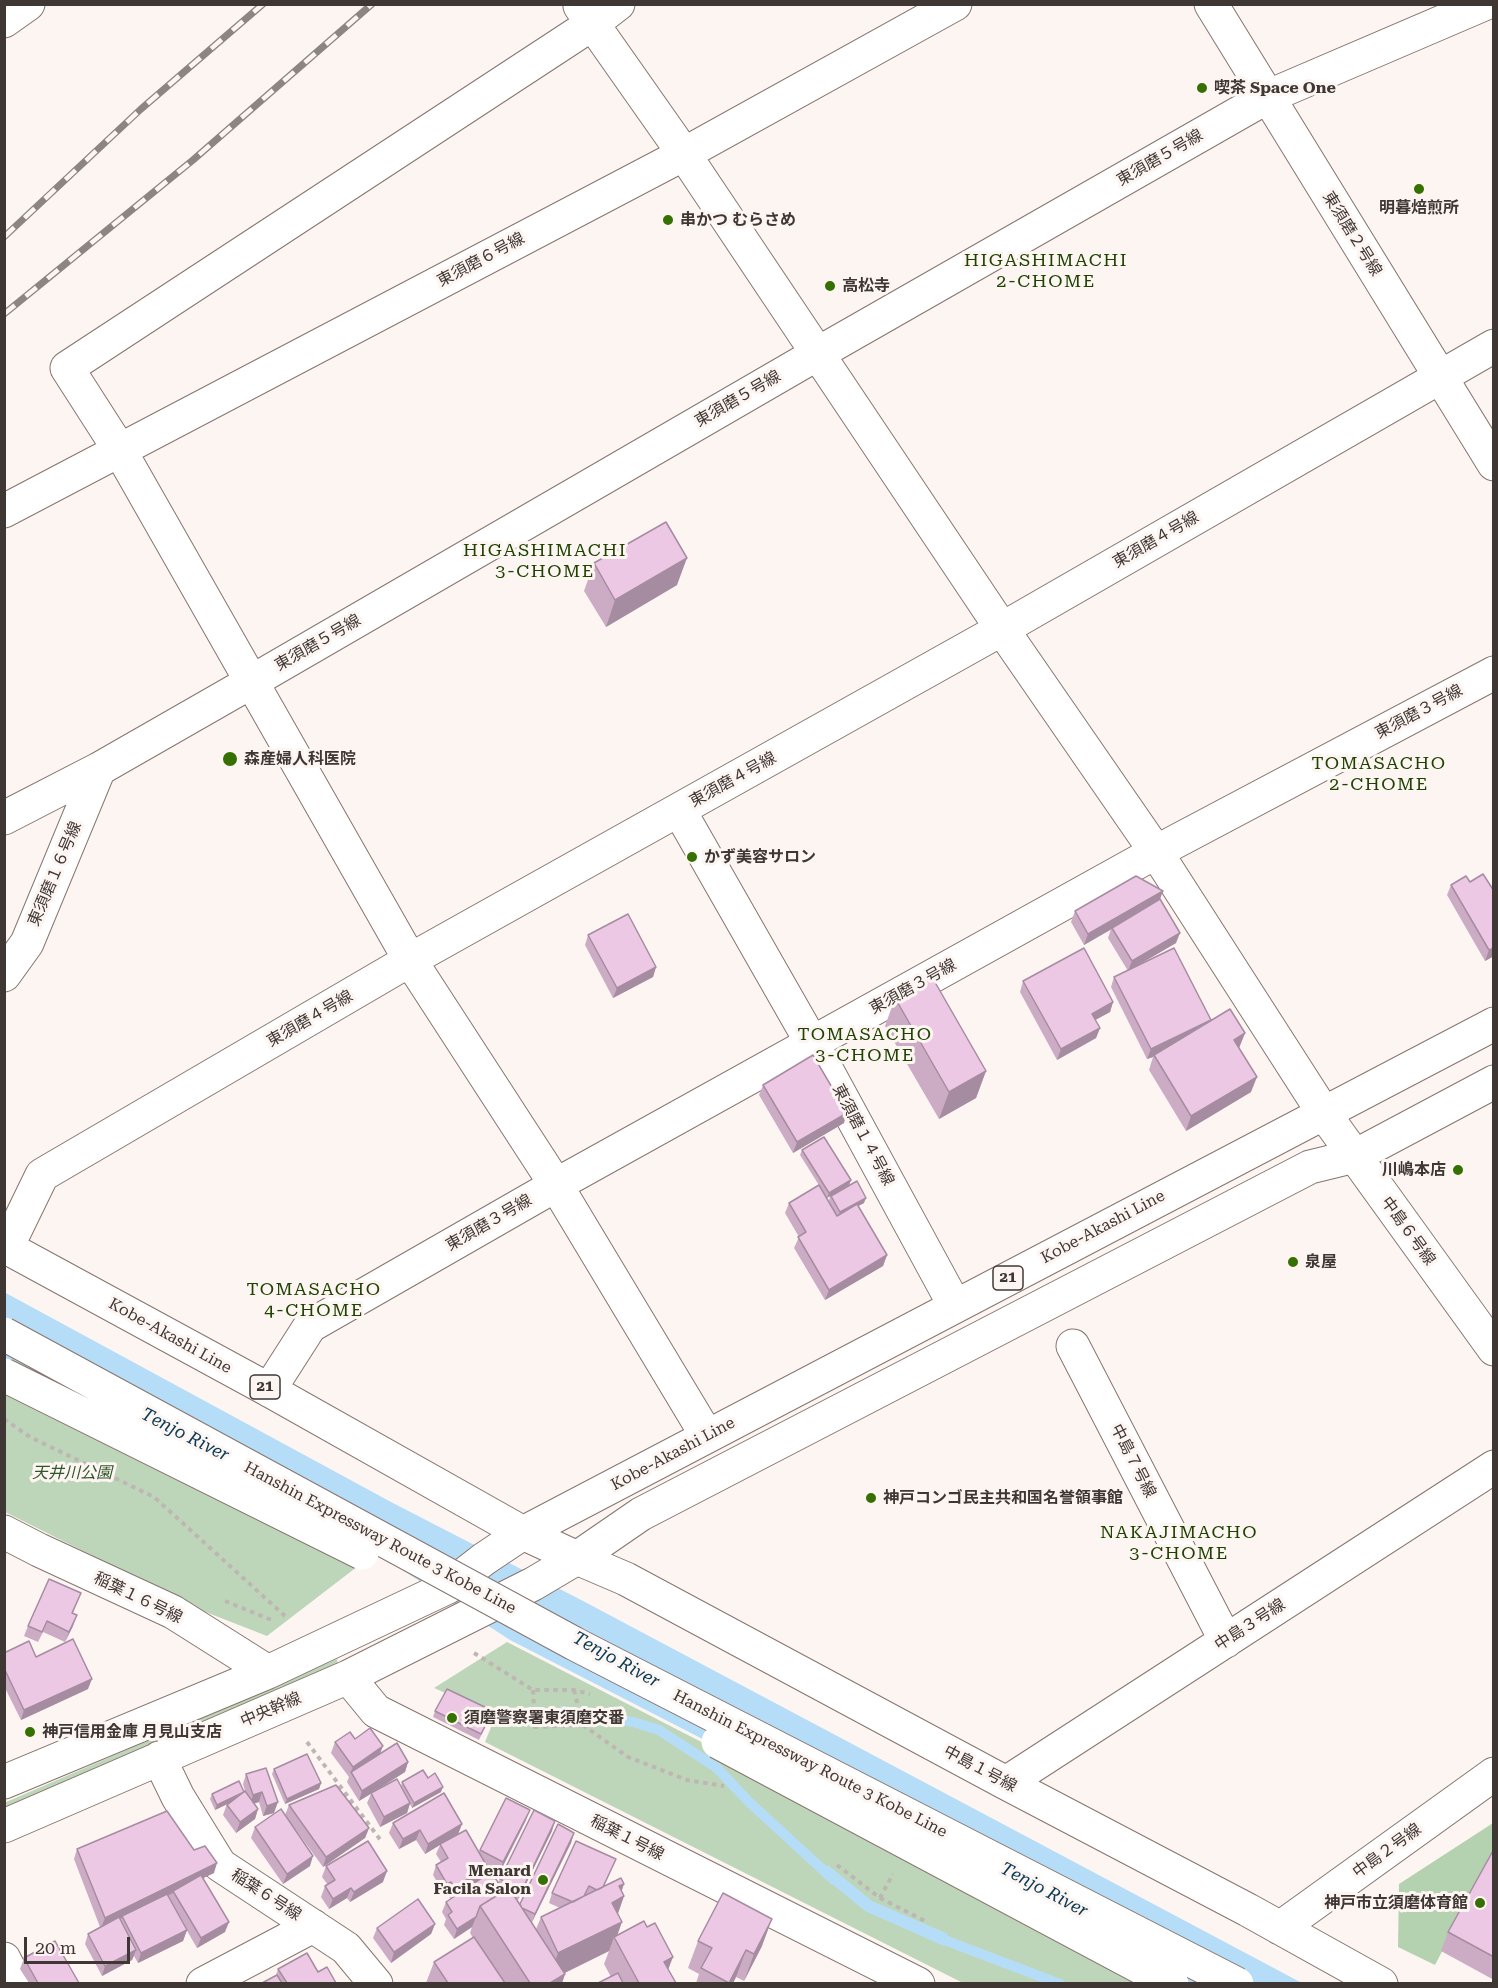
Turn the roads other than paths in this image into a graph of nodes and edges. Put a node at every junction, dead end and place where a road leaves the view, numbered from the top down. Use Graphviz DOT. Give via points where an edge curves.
graph roads {
  1 [pos="28,4"];
  2 [pos="618,4"];
  3 [pos="955,4"];
  4 [pos="1211,4"];
  5 [pos="1484,4"];
  6 [pos="585,14"];
  7 [pos="4,21"];
  8 [pos="1267,97"];
  9 [pos="684,153"];
  10 [pos="1494,346"];
  11 [pos="817,354"];
  12 [pos="1440,376"];
  13 [pos="119,450"];
  14 [pos="1494,464"];
  15 [pos="4,511"];
  16 [pos="1002,629"];
  17 [pos="1494,673"];
  18 [pos="251,682"];
  19 [pos="99,769"];
  20 [pos="679,810"];
  21 [pos="4,818"];
  22 [pos="1156,852"];
  23 [pos="410,960"];
  24 [pos="4,975"];
  25 [pos="1494,1024"];
  26 [pos="812,1043"];
  27 [pos="1494,1082"];
  28 [pos="1323,1112"];
  29 [pos="1355,1156"];
  30 [pos="556,1185"];
  31 [pos="6,1246"];
  32 [pos="955,1306"];
  33 [pos="4,1334"];
  34 [pos="1073,1346"];
  35 [pos="1494,1349"];
  36 [pos="4,1375"];
  37 [pos="269,1390"];
  38 [pos="707,1436"];
  39 [pos="1494,1467"];
  40 [pos="4,1532"];
  41 [pos="523,1533"];
  42 [pos="577,1558"];
  43 [pos="1226,1641"];
  44 [pos="268,1671"];
  45 [pos="348,1677"];
  46 [pos="159,1758"];
  47 [pos="1494,1774"];
  48 [pos="4,1782"];
  49 [pos="1006,1784"];
  50 [pos="4,1826"];
  51 [pos="314,1926"];
  52 [pos="1280,1928"];
  53 [pos="4,1959"];
  54 [pos="17,1983"];
  55 [pos="203,1983"];
  56 [pos="376,1983"];
  57 [pos="918,1983"];
  58 [pos="1172,1983"];
  59 [pos="1238,1983"];
  60 [pos="1381,1983"];
  1 -- 7 [label="main road"];
  2 -- 6 [label="main road"];
  3 -- 9 [label="main road, 東須磨６号線"];
  4 -- 8 [label="main road, 東須磨２号線"];
  5 -- 8 [label="main road, 東須磨５号線"];
  6 -- 9 [label="main road, 中島６号線"];
  6 -- 13 [label="main road" via="67,369"];
  8 -- 11 [label="main road, 東須磨５号線"];
  8 -- 12 [label="main road, 東須磨２号線"];
  9 -- 11 [label="main road, 中島６号線"];
  9 -- 13 [label="main road, 東須磨６号線"];
  10 -- 12 [label="main road, 東須磨４号線"];
  11 -- 16 [label="main road, 中島６号線"];
  11 -- 18 [label="main road, 東須磨５号線"];
  12 -- 14 [label="main road, 東須磨２号線"];
  12 -- 16 [label="main road, 東須磨４号線"];
  13 -- 15 [label="main road, 東須磨６号線"];
  13 -- 18 [label="main road"];
  16 -- 20 [label="main road, 東須磨４号線"];
  16 -- 22 [label="main road, 中島６号線"];
  17 -- 22 [label="main road, 東須磨３号線"];
  18 -- 19 [label="main road, 東須磨５号線"];
  18 -- 23 [label="main road"];
  19 -- 21 [label="main road, 東須磨５号線"];
  19 -- 24 [label="main road, 東須磨１６号線" via="27,943"];
  20 -- 23 [label="main road, 東須磨４号線"];
  20 -- 26 [label="main road, 東須磨１４号線"];
  22 -- 26 [label="main road, 東須磨３号線"];
  22 -- 28 [label="main road, 中島６号線"];
  23 -- 30 [label="main road"];
  23 -- 31 [label="main road, 東須磨４号線" via="42,1175"];
  25 -- 28 [label="main road, Kobe-Akashi Line / 21"];
  26 -- 30 [label="main road, 東須磨３号線"];
  26 -- 32 [label="main road, 東須磨１４号線"];
  27 -- 29 [label="main road, 21"];
  28 -- 29 [label="main road, 中島６号線"];
  28 -- 32 [label="main road, Kobe-Akashi Line / 21"];
  29 -- 35 [label="main road, 中島６号線"];
  29 -- 42 [label="main road, 21" via="1310,1167 641,1514"];
  30 -- 37 [label="main road, 東須磨３号線" via="310,1326"];
  30 -- 38 [label="main road"];
  31 -- 37 [label="main road, Kobe-Akashi Line / 21"];
  32 -- 38 [label="main road, Kobe-Akashi Line / 21"];
  33 -- 59 [label="main road, Hanshin Expressway Route 3 Kobe Line, bridge" via="575,1644"];
  34 -- 43 [label="main road, 中島７号線"];
  36 -- 58 [label="main road, Hanshin Expressway Route 3 Kobe Line, bridge" via="370,1557"];
  37 -- 41 [label="main road, Kobe-Akashi Line / 21"];
  38 -- 41 [label="main road, Kobe-Akashi Line / 21"];
  39 -- 43 [label="main road, 中島３号線"];
  40 -- 44 [label="main road, 稲葉１６号線" via="173,1612"];
  41 -- 42 [label="main road, Kobe-Akashi Line / 21"];
  41 -- 44 [label="main road" via="448,1587"];
  42 -- 45 [label="main road, 中央幹線"];
  42 -- 49 [label="main road, 中島１号線" via="626,1579"];
  43 -- 49 [label="main road, 中島３号線"];
  44 -- 48 [label="main road"];
  45 -- 46 [label="main road, 中央幹線"];
  45 -- 57 [label="main road, 稲葉１号線" via="375,1711"];
  46 -- 50 [label="main road, 中央幹線"];
  46 -- 51 [label="main road, 稲葉６号線" via="220,1865"];
  47 -- 52 [label="main road, 中島２号線"];
  49 -- 52 [label="main road, 中島１号線"];
  51 -- 55 [label="main road"];
  51 -- 56 [label="main road, 稲葉６号線" via="346,1948"];
  52 -- 60 [label="main road, 中島１号線"];
  53 -- 54 [label="main road"];
}
